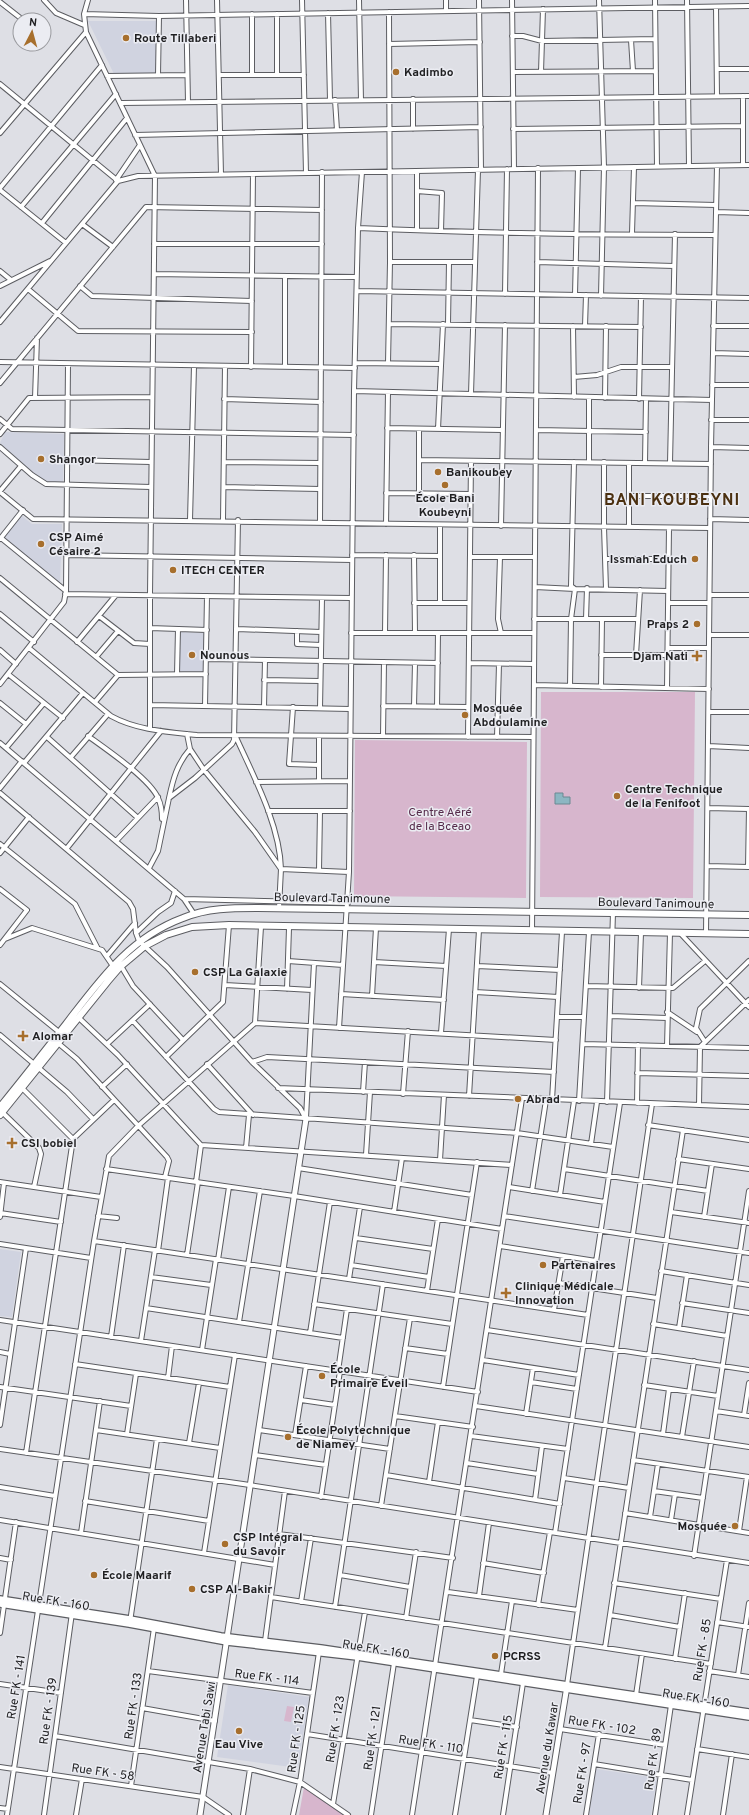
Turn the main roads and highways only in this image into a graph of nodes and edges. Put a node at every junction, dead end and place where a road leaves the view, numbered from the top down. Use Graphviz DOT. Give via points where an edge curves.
graph roads {
  1 [pos="749,915"];
  2 [pos="749,934"];
  3 [pos="37,1066"];
  4 [pos="1,1111"];
  5 [pos="2,1602"];
  6 [pos="130,1621"];
  7 [pos="201,1635"];
  8 [pos="228,1640"];
  9 [pos="358,1655"];
  10 [pos="436,1667"];
  11 [pos="566,1687"];
  12 [pos="704,1708"];
  13 [pos="749,1712"];
  14 [pos="749,1718"];
  1 -- 3 [label="main road, Boulevard Tanimoune" via="532,913 279,905 194,914 164,926 139,941 114,966 60,1032"];
  2 -- 3 [label="main road, Boulevard Tanimoune" via="229,925 192,927 166,935 145,946 121,966"];
  3 -- 4 [label="main road, Boulevard Tanimoune"];
  3 -- 4 [label="main road, Boulevard Tanimoune" via="22,1088"];
  5 -- 6 [label="main road, Rue FK - 160"];
  6 -- 7 [label="main road, Rue FK - 160"];
  6 -- 7 [label="main road, Rue FK - 160" via="154,1628"];
  7 -- 8 [label="main road, Rue FK - 160"];
  8 -- 9 [label="main road, Rue FK - 160"];
  8 -- 9 [label="main road, Rue FK - 160" via="265,1641"];
  9 -- 10 [label="main road, Rue FK - 160"];
  9 -- 10 [label="main road, Rue FK - 160" via="394,1663"];
  10 -- 11 [label="main road, Rue FK - 160" via="501,1674"];
  10 -- 11 [label="main road, Rue FK - 160" via="477,1676"];
  11 -- 12 [label="main road, Rue FK - 160"];
  11 -- 12 [label="main road, Rue FK - 160" via="636,1695"];
  12 -- 13 [label="main road, Rue FK - 160"];
  12 -- 14 [label="main road, Rue FK - 160"];
}
